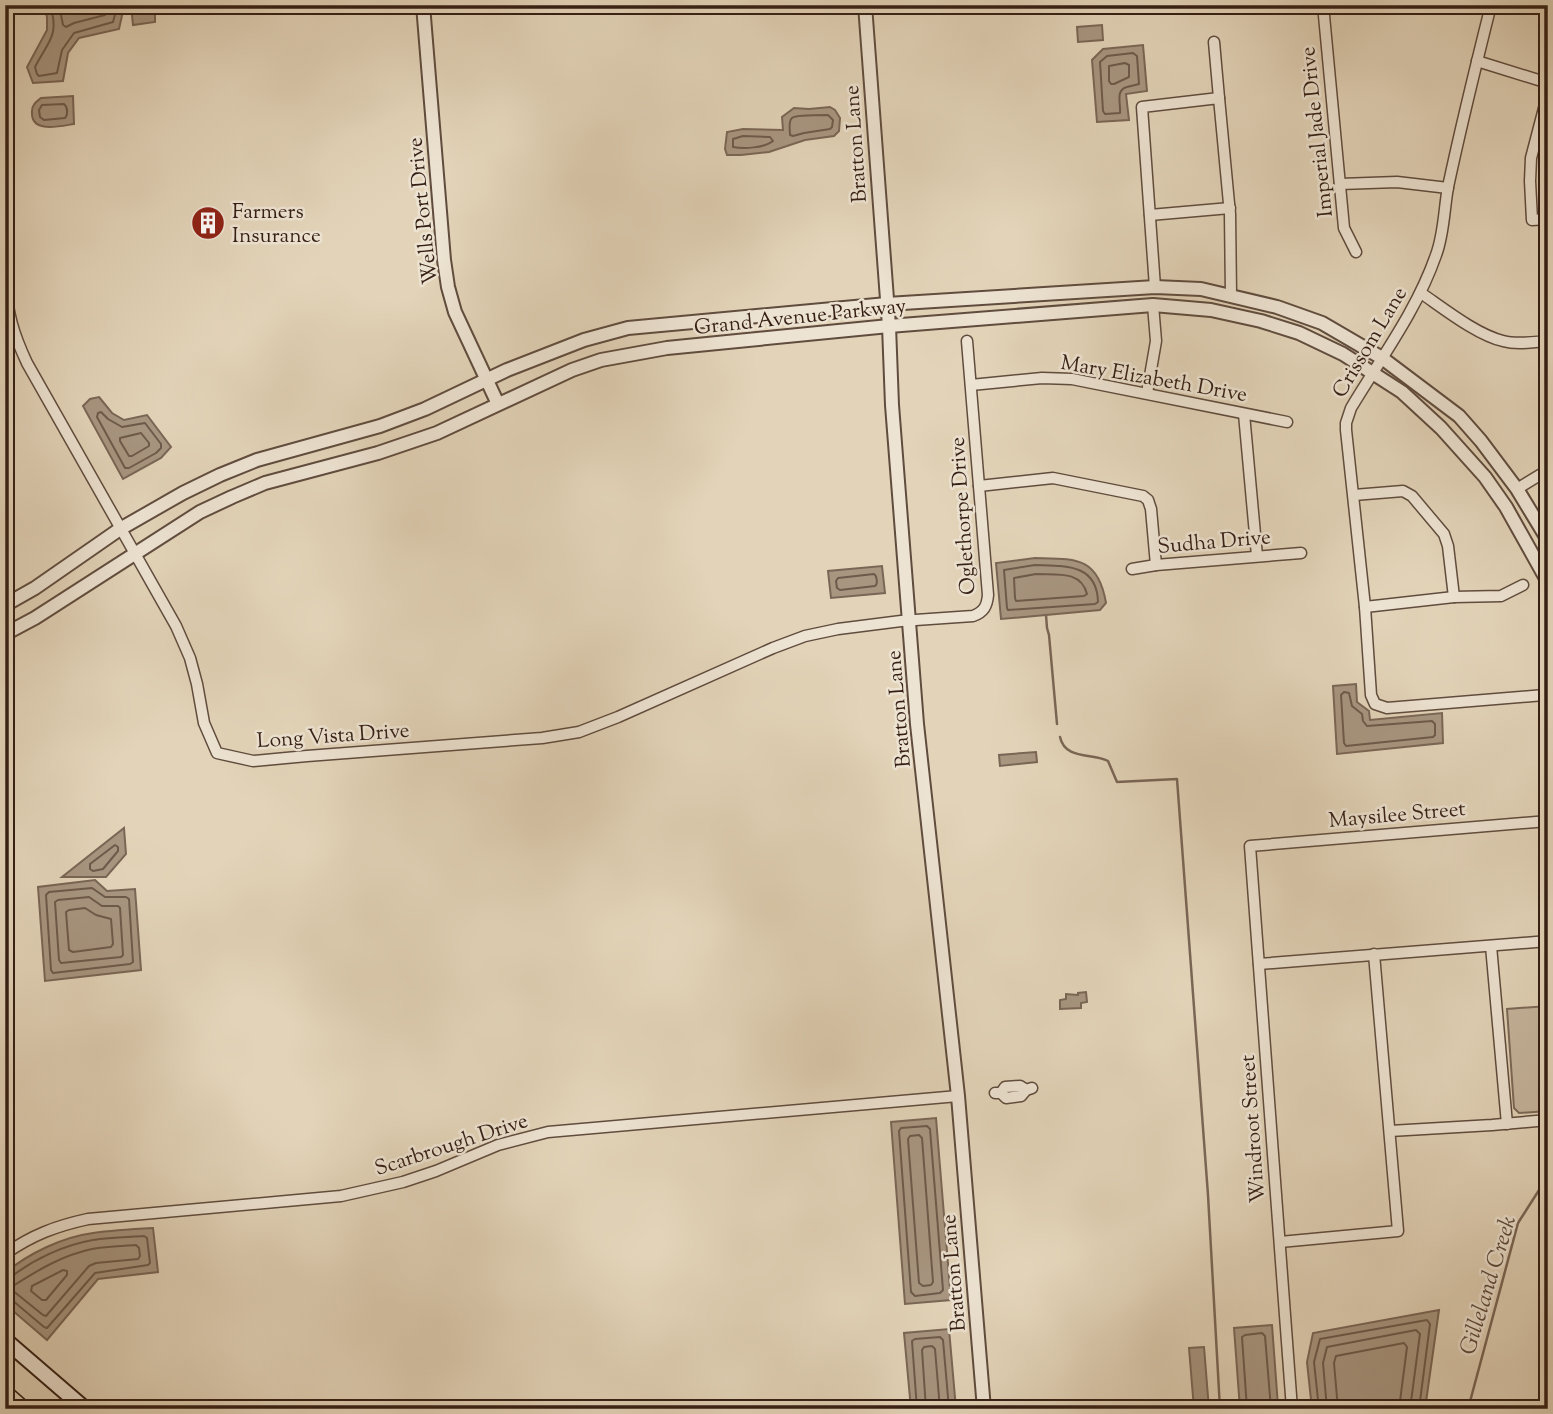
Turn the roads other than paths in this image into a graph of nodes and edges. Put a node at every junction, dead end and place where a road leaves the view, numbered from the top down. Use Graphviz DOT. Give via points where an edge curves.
graph roads {
  1 [pos="423,5"];
  2 [pos="865,5"];
  3 [pos="1323,5"];
  4 [pos="1492,5"];
  5 [pos="1214,42"];
  6 [pos="1477,61"];
  7 [pos="1548,83"];
  8 [pos="1548,93"];
  9 [pos="1219,98"];
  10 [pos="1340,184"];
  11 [pos="1448,188"];
  12 [pos="1230,208"];
  13 [pos="1150,215"];
  14 [pos="1548,219"];
  15 [pos="1356,252"];
  16 [pos="5,282"];
  17 [pos="1155,287"];
  18 [pos="1421,293"];
  19 [pos="1231,295"];
  20 [pos="887,304"];
  21 [pos="1153,305"];
  22 [pos="889,326"];
  23 [pos="967,341"];
  24 [pos="1548,341"];
  25 [pos="1382,358"];
  26 [pos="1372,372"];
  27 [pos="487,380"];
  28 [pos="971,385"];
  29 [pos="1147,393"];
  30 [pos="498,404"];
  31 [pos="1244,414"];
  32 [pos="1287,422"];
  33 [pos="1548,471"];
  34 [pos="979,486"];
  35 [pos="1517,489"];
  36 [pos="1354,495"];
  37 [pos="120,528"];
  38 [pos="1548,540"];
  39 [pos="135,553"];
  40 [pos="1301,553"];
  41 [pos="1257,556"];
  42 [pos="1156,565"];
  43 [pos="1132,569"];
  44 [pos="1548,582"];
  45 [pos="1522,585"];
  46 [pos="1454,597"];
  47 [pos="5,605"];
  48 [pos="1365,607"];
  49 [pos="909,620"];
  50 [pos="5,634"];
  51 [pos="1548,693"];
  52 [pos="1548,821"];
  53 [pos="1250,846"];
  54 [pos="1548,942"];
  55 [pos="1491,946"];
  56 [pos="1374,954"];
  57 [pos="1259,964"];
  58 [pos="1029,1089"];
  59 [pos="998,1093"];
  60 [pos="958,1096"];
  61 [pos="1548,1120"];
  62 [pos="1507,1124"];
  63 [pos="1390,1131"];
  64 [pos="1280,1242"];
  65 [pos="5,1254"];
  66 [pos="5,1340"];
  67 [pos="5,1395"];
  68 [pos="21,1409"];
  69 [pos="85,1409"];
  70 [pos="984,1409"];
  71 [pos="1292,1409"];
  1 -- 27 [label="street, Wells Port Drive" via="448,287"];
  2 -- 20 [label="street, Bratton Lane"];
  3 -- 10 [label="street, Imperial Jade Drive"];
  4 -- 6 [label="street, Crissom Lane"];
  5 -- 9 [label="street"];
  6 -- 7 [label="street"];
  6 -- 11 [label="street, Crissom Lane"];
  8 -- 14 [label="street" via="1531,158 1530,181 1532,220"];
  9 -- 12 [label="street"];
  9 -- 13 [label="street" via="1142,107"];
  10 -- 11 [label="street" via="1397,182"];
  10 -- 15 [label="street, Imperial Jade Drive" via="1344,229"];
  11 -- 18 [label="street, Crissom Lane" via="1437,252"];
  12 -- 13 [label="street"];
  12 -- 19 [label="street"];
  13 -- 17 [label="street"];
  16 -- 37 [label="street, Long Vista Drive" via="7,307 23,355"];
  17 -- 19 [label="street, Grand Avenue Parkway"];
  17 -- 20 [label="street, Grand Avenue Parkway"];
  17 -- 21 [label="street"];
  18 -- 24 [label="street" via="1502,341"];
  18 -- 25 [label="street, Crissom Lane"];
  19 -- 25 [label="street, Grand Avenue Parkway" via="1322,323"];
  20 -- 22 [label="street, Bratton Lane"];
  20 -- 27 [label="street, Grand Avenue Parkway" via="628,328 584,340"];
  21 -- 22 [label="street, Grand Avenue Parkway"];
  21 -- 26 [label="street, Grand Avenue Parkway" via="1211,310 1261,321 1317,340"];
  21 -- 29 [label="street" via="1156,341"];
  22 -- 30 [label="street, Grand Avenue Parkway" via="667,348 613,358 572,370"];
  22 -- 49 [label="street, Bratton Lane"];
  23 -- 28 [label="street, Oglethorpe Drive"];
  25 -- 26 [label="street, Crissom Lane"];
  25 -- 35 [label="street, Grand Avenue Parkway" via="1459,416"];
  26 -- 36 [label="street, Crissom Lane" via="1346,423"];
  26 -- 44 [label="street, Grand Avenue Parkway" via="1441,428 1485,477"];
  27 -- 30 [label="street, Wells Port Drive"];
  27 -- 37 [label="street, Grand Avenue Parkway" via="380,426 257,460"];
  28 -- 29 [label="street, Mary Elizabeth Drive" via="1072,379"];
  28 -- 34 [label="street, Oglethorpe Drive"];
  29 -- 31 [label="street, Mary Elizabeth Drive"];
  30 -- 39 [label="street, Grand Avenue Parkway" via="411,442 265,483 200,512"];
  31 -- 32 [label="street, Mary Elizabeth Drive"];
  31 -- 41 [label="street"];
  33 -- 35 [label="street"];
  34 -- 42 [label="street" via="1052,478 1143,496 1151,509"];
  34 -- 49 [label="street, Oglethorpe Drive" via="988,595 984,610 973,616"];
  35 -- 38 [label="street, Grand Avenue Parkway"];
  36 -- 46 [label="street" via="1403,491 1412,496 1444,534"];
  36 -- 48 [label="street, Crissom Lane"];
  37 -- 39 [label="street, Long Vista Drive"];
  37 -- 47 [label="street, Grand Avenue Parkway"];
  39 -- 49 [label="street, Long Vista Drive" via="186,647 204,723 217,753 253,761 579,732 805,636"];
  39 -- 50 [label="street, Grand Avenue Parkway"];
  40 -- 41 [label="street, Sudha Drive"];
  41 -- 42 [label="street, Sudha Drive"];
  42 -- 43 [label="street, Sudha Drive"];
  45 -- 46 [label="street" via="1501,596"];
  46 -- 48 [label="street"];
  48 -- 51 [label="street, Crissom Lane" via="1375,705 1387,708"];
  49 -- 60 [label="street, Bratton Lane"];
  52 -- 53 [label="street, Maysilee Street"];
  53 -- 57 [label="street, Windroot Street"];
  54 -- 55 [label="street"];
  55 -- 56 [label="street"];
  55 -- 62 [label="street"];
  56 -- 57 [label="street"];
  56 -- 63 [label="street"];
  57 -- 64 [label="street, Windroot Street"];
  58 -- 59 [label="street" via="1021,1096 1006,1098"];
  60 -- 65 [label="street, Scarbrough Drive" via="548,1132 498,1144 386,1187 341,1196 88,1219 43,1231"];
  60 -- 70 [label="street, Bratton Lane"];
  61 -- 62 [label="street"];
  62 -- 63 [label="street"];
  63 -- 64 [label="street" via="1398,1231"];
  64 -- 71 [label="street, Windroot Street"];
  66 -- 69 [label="main road"];
  67 -- 68 [label="highway"];
}
